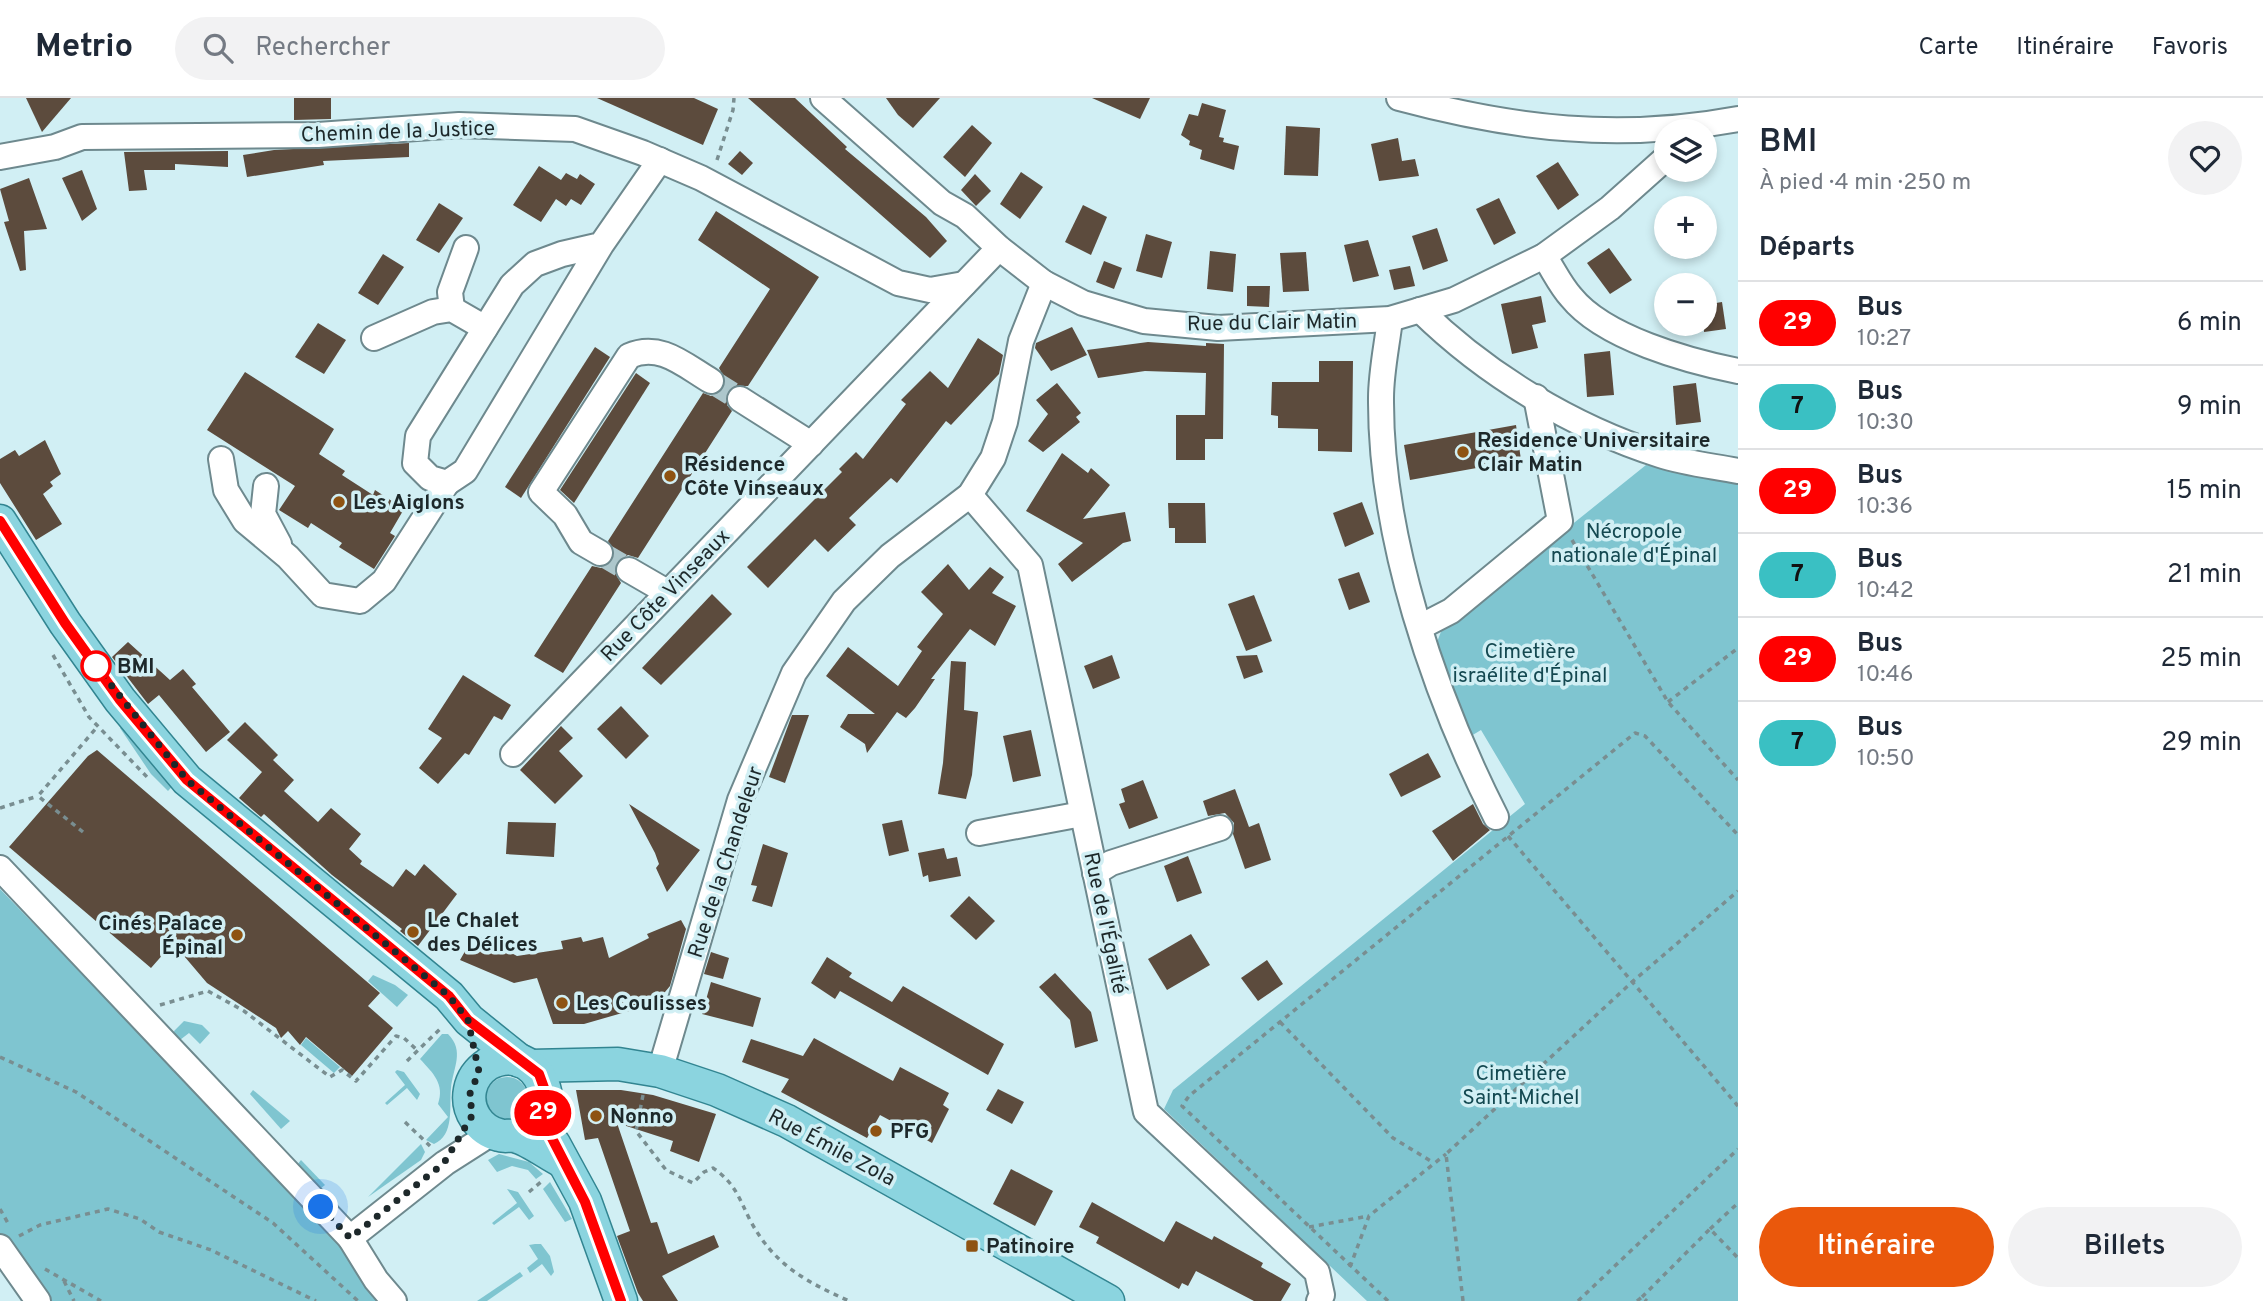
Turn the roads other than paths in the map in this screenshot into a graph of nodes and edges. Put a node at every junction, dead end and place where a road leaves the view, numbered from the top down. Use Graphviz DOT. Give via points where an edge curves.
graph roads {
  1 [pos="823,98"];
  2 [pos="1399,98"];
  3 [pos="1738,119"];
  4 [pos="1717,123"];
  5 [pos="1654,130"];
  6 [pos="0,157"];
  7 [pos="660,160"];
  8 [pos="1654,169"];
  9 [pos="601,245"];
  10 [pos="466,248"];
  11 [pos="999,248"];
  12 [pos="1544,256"];
  13 [pos="1044,283"];
  14 [pos="964,284"];
  15 [pos="452,309"];
  16 [pos="1420,310"];
  17 [pos="1390,319"];
  18 [pos="485,328"];
  19 [pos="374,338"];
  20 [pos="1738,371"];
  21 [pos="711,381"];
  22 [pos="1536,397"];
  23 [pos="740,399"];
  24 [pos="811,444"];
  25 [pos="221,459"];
  26 [pos="1738,471"];
  27 [pos="447,483"];
  28 [pos="266,486"];
  29 [pos="970,495"];
  30 [pos="0,521"];
  31 [pos="600,553"];
  32 [pos="285,554"];
  33 [pos="629,570"];
  34 [pos="667,592"];
  35 [pos="1420,627"];
  36 [pos="513,754"];
  37 [pos="1083,814"];
  38 [pos="1496,817"];
  39 [pos="1220,828"];
  40 [pos="979,833"];
  41 [pos="0,868"];
  42 [pos="1095,873"];
  43 [pos="458,1024"];
  44 [pos="525,1064"];
  45 [pos="577,1065"];
  46 [pos="479,1072"];
  47 [pos="652,1082"];
  48 [pos="544,1107"];
  49 [pos="493,1128"];
  50 [pos="556,1168"];
  51 [pos="350,1238"];
  52 [pos="0,1247"];
  53 [pos="38,1301"];
  54 [pos="394,1301"];
  55 [pos="621,1301"];
  56 [pos="1108,1301"];
  57 [pos="1319,1301"];
  1 -- 11 [label="street, Rue du Clair Matin"];
  2 -- 5 [label="street" via="1536,127"];
  3 -- 4 [label="street"];
  6 -- 7 [label="street, Chemin de la Justice" via="82,137 317,135 459,125 575,130"];
  7 -- 9 [label="street"];
  7 -- 14 [label="street, Chemin de la Justice" via="898,283 930,290"];
  8 -- 12 [label="street, Rue du Clair Matin" via="1611,208"];
  9 -- 18 [label="street" via="535,264 512,285"];
  9 -- 27 [label="street" via="465,471"];
  10 -- 15 [label="street" via="450,292"];
  11 -- 13 [label="street, Rue du Clair Matin"];
  11 -- 14 [label="street"];
  12 -- 16 [label="street, Rue du Clair Matin" via="1454,300"];
  12 -- 20 [label="street" via="1571,298 1594,317 1686,360"];
  13 -- 17 [label="street, Rue du Clair Matin" via="1083,303 1144,321 1218,328"];
  13 -- 29 [label="street, Rue de la Chandeleur" via="1021,341 993,458"];
  14 -- 24 [label="street, Rue Côte Vinseaux"];
  15 -- 18 [label="street"];
  15 -- 19 [label="street" via="433,312"];
  16 -- 17 [label="street, Rue du Clair Matin"];
  16 -- 22 [label="street" via="1493,372"];
  17 -- 35 [label="street" via="1380,396 1383,462 1388,502"];
  18 -- 27 [label="street" via="418,436 415,463 430,478"];
  21 -- 31 [label="street" via="662,351 629,356 541,492 565,515 581,542"];
  22 -- 26 [label="street" via="1570,417 1660,455"];
  22 -- 35 [label="street" via="1560,521 1451,611"];
  23 -- 24 [label="street"];
  24 -- 34 [label="street, Rue Côte Vinseaux"];
  25 -- 32 [label="street" via="226,490 245,521"];
  27 -- 32 [label="street" via="384,581 360,601 323,595"];
  28 -- 32 [label="street" via="263,514"];
  29 -- 37 [label="street, Rue de l'Égalité" via="1030,565"];
  29 -- 47 [label="street, Rue de la Chandeleur" via="890,556 853,592 794,673 740,800"];
  30 -- 43 [label="main road" via="120,700 187,780 449,996"];
  33 -- 34 [label="street"];
  34 -- 36 [label="street, Rue Côte Vinseaux"];
  35 -- 38 [label="street" via="1462,750"];
  37 -- 40 [label="street"];
  37 -- 42 [label="street, Rue de l'Égalité"];
  39 -- 42 [label="street" via="1111,863"];
  41 -- 51 [label="street"];
  42 -- 57 [label="street, Rue de l'Égalité" via="1146,1112 1317,1272"];
  43 -- 44 [label="main road"];
  43 -- 46 [label="main road"];
  44 -- 45 [label="main road, Rue Émile Zola"];
  44 -- 46 [label="main road" via="504,1059"];
  44 -- 48 [label="main road" via="539,1074"];
  45 -- 47 [label="main road, Rue Émile Zola" via="618,1064"];
  45 -- 48 [label="main road"];
  46 -- 49 [label="main road" via="469,1096"];
  47 -- 56 [label="main road, Rue Émile Zola" via="717,1090 787,1121"];
  48 -- 49 [label="main road" via="525,1133"];
  48 -- 50 [label="main road"];
  49 -- 50 [label="main road"];
  49 -- 51 [label="street" via="440,1156"];
  50 -- 55 [label="main road" via="585,1202"];
  51 -- 54 [label="street"];
  52 -- 53 [label="street"];
}
